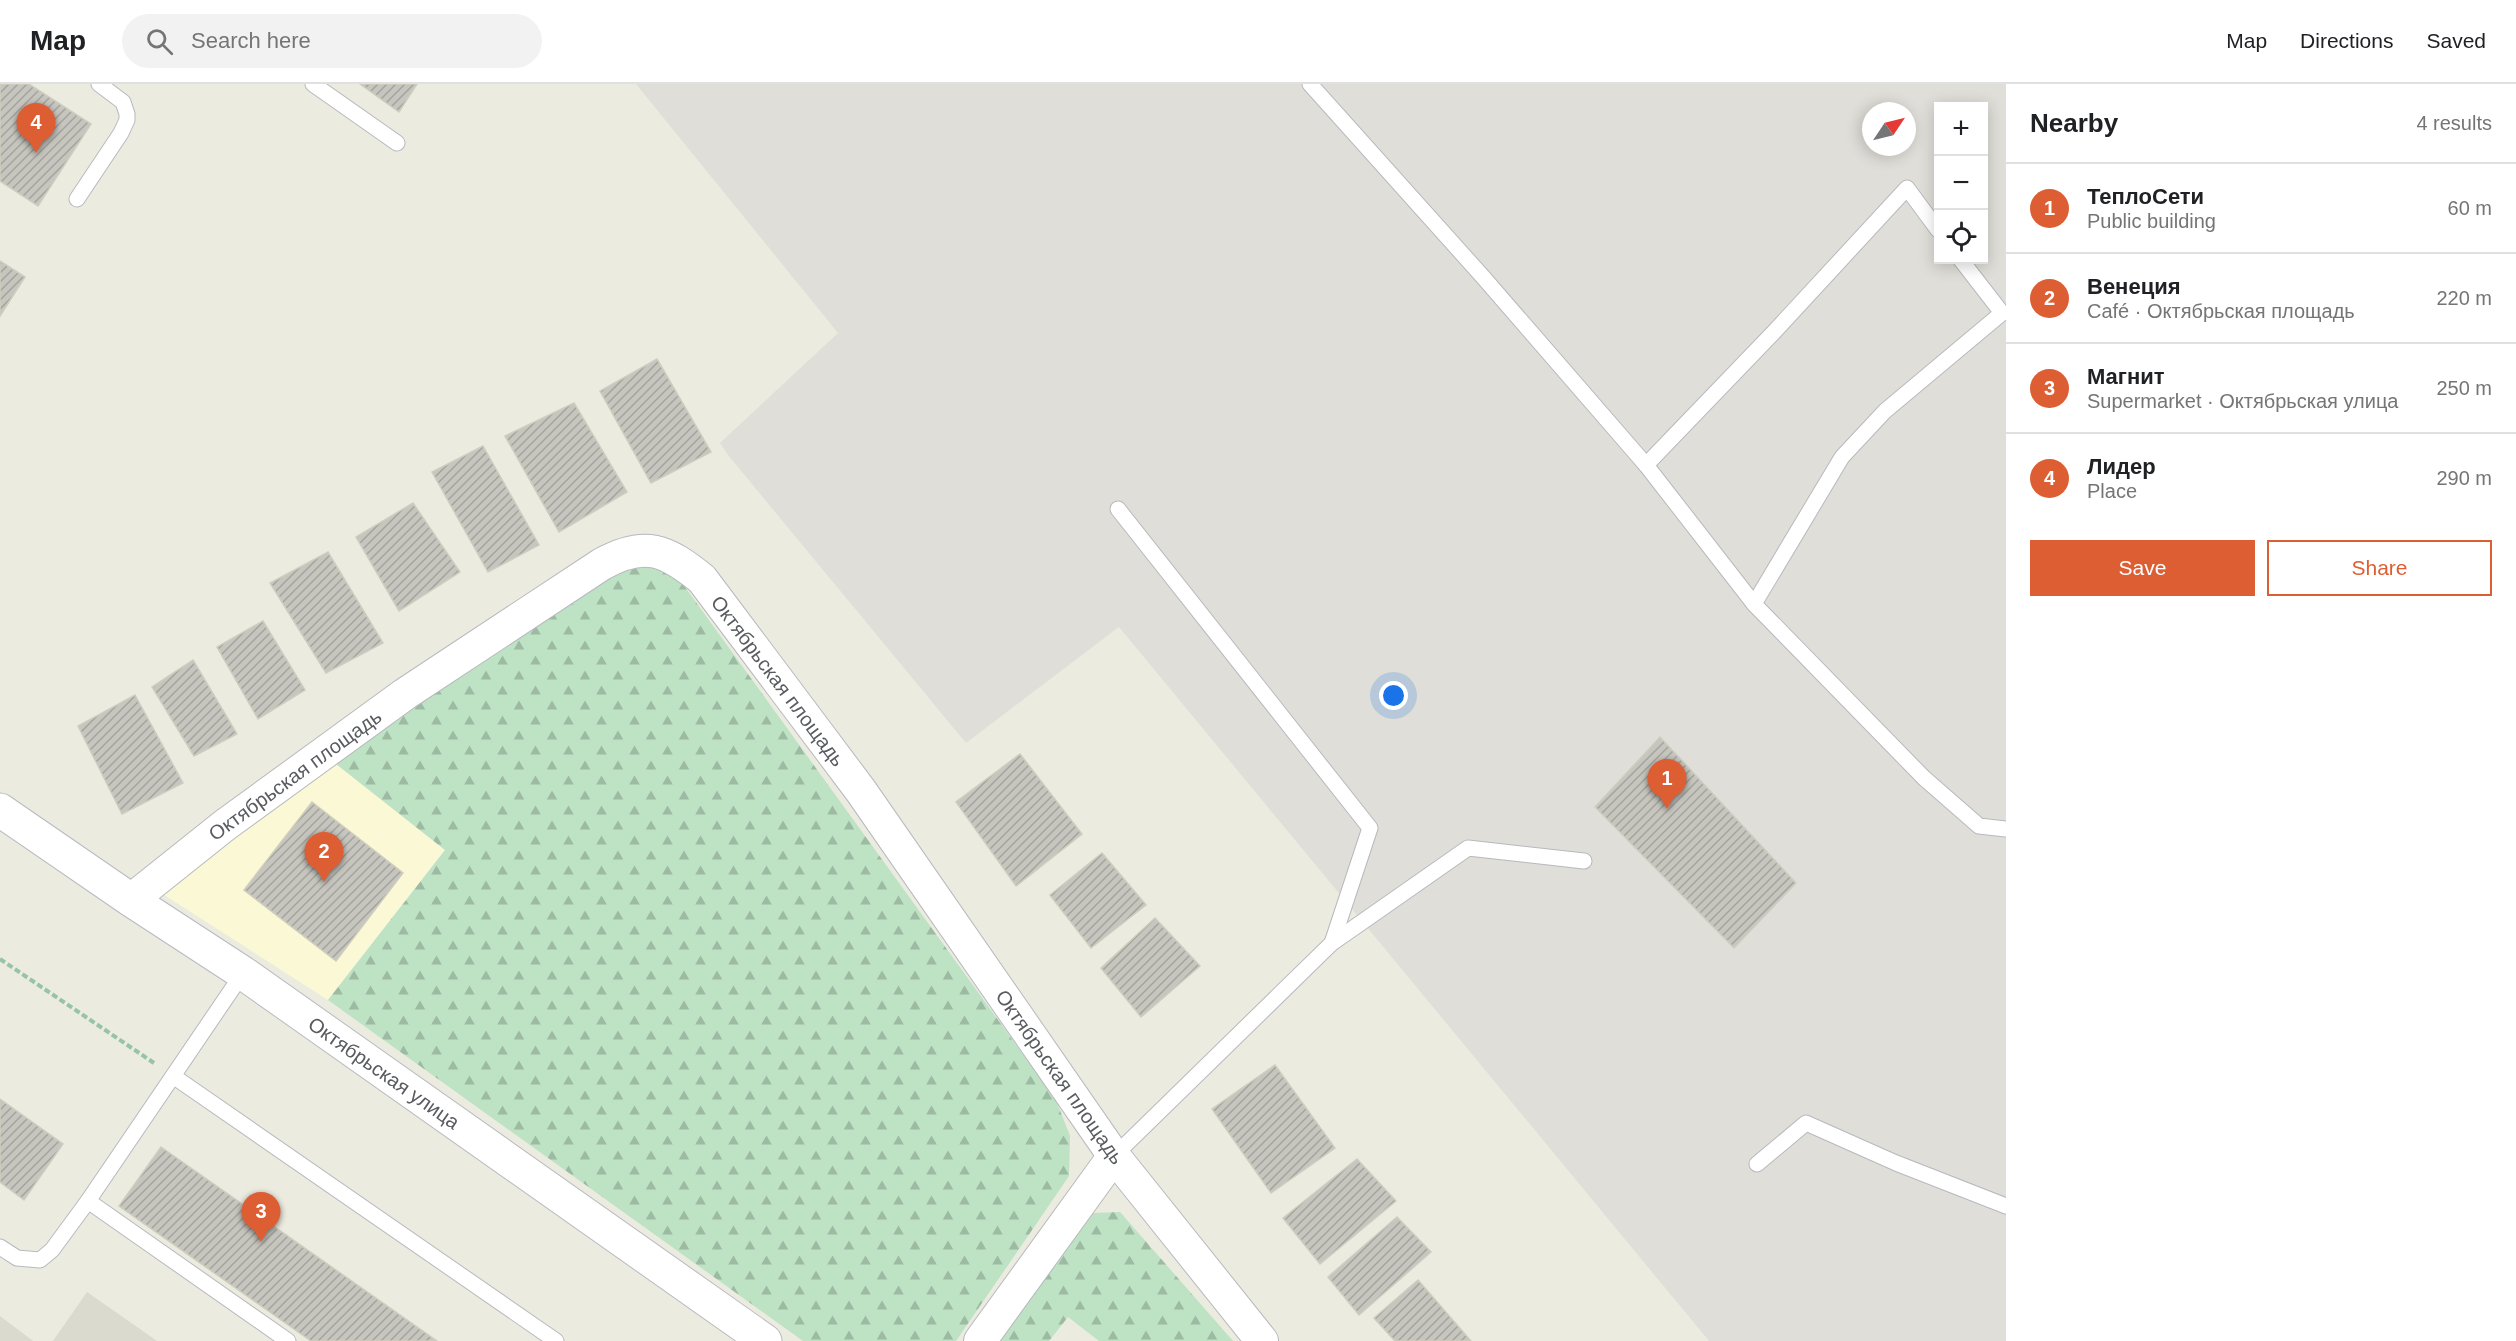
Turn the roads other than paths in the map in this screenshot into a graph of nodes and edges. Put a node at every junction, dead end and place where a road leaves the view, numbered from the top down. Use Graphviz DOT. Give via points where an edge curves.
graph roads {
  1 [pos="99,84"];
  2 [pos="313,84"];
  3 [pos="1310,84"];
  4 [pos="397,143"];
  5 [pos="77,199"];
  6 [pos="1934,225"];
  7 [pos="1964,264"];
  8 [pos="1646,465"];
  9 [pos="1118,509"];
  10 [pos="1754,603"];
  11 [pos="0,810"];
  12 [pos="2006,829"];
  13 [pos="1584,861"];
  14 [pos="131,900"];
  15 [pos="1332,943"];
  16 [pos="243,973"];
  17 [pos="173,1076"];
  18 [pos="1114,1156"];
  19 [pos="1757,1164"];
  20 [pos="88,1201"];
  21 [pos="2006,1206"];
  22 [pos="0,1247"];
  23 [pos="288,1341"];
  24 [pos="556,1341"];
  25 [pos="765,1341"];
  26 [pos="980,1341"];
  27 [pos="1262,1341"];
  1 -- 5 [label="lane" via="123,102 127,120"];
  2 -- 4 [label="lane"];
  3 -- 8 [label="lane"];
  6 -- 8 [label="lane" via="1907,188"];
  7 -- 10 [label="lane" via="2002,313 1885,411 1842,457"];
  8 -- 10 [label="lane"];
  9 -- 15 [label="lane" via="1370,828"];
  10 -- 12 [label="lane" via="1924,778 1979,826"];
  11 -- 14 [label="street, Октябрьская улица"];
  13 -- 15 [label="lane" via="1468,848"];
  14 -- 16 [label="street, Октябрьская улица"];
  14 -- 18 [label="street, Октябрьская площадь" via="225,825 405,694 602,564 623,552 646,550 677,559 702,579 861,791"];
  15 -- 18 [label="lane"];
  16 -- 17 [label="lane"];
  16 -- 25 [label="street, Октябрьская улица"];
  17 -- 20 [label="lane"];
  17 -- 24 [label="lane"];
  18 -- 26 [label="street"];
  18 -- 27 [label="street, Октябрьская площадь"];
  19 -- 21 [label="lane" via="1806,1123"];
  20 -- 22 [label="lane" via="52,1251 40,1260 17,1258"];
  20 -- 23 [label="lane"];
}
